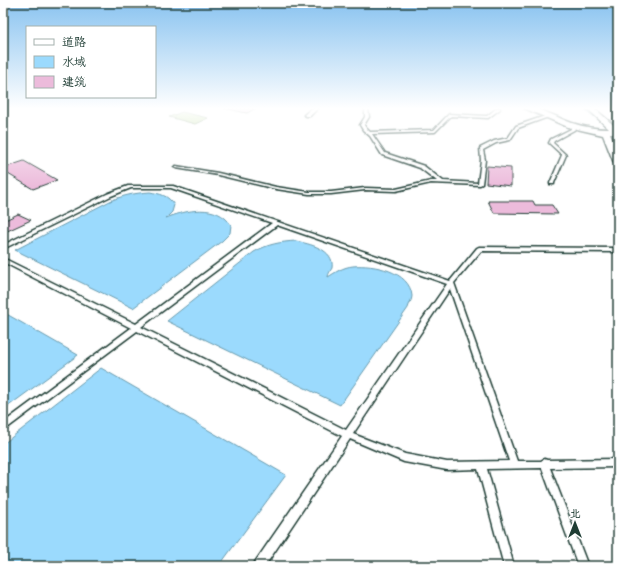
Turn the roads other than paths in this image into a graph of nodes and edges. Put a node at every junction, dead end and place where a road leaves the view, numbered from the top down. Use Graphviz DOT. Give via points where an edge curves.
graph roads {
  1 [pos="371,135"];
  2 [pos="512,135"];
  3 [pos="563,135"];
  4 [pos="607,135"];
  5 [pos="618,163"];
  6 [pos="176,167"];
  7 [pos="441,182"];
  8 [pos="552,183"];
  9 [pos="276,223"];
  10 [pos="3,247"];
  11 [pos="618,250"];
  12 [pos="3,260"];
  13 [pos="451,283"];
  14 [pos="136,328"];
  15 [pos="3,427"];
  16 [pos="348,435"];
  17 [pos="544,463"];
  18 [pos="618,463"];
  19 [pos="514,464"];
  20 [pos="481,465"];
  21 [pos="259,566"];
  22 [pos="509,566"];
  23 [pos="583,566"];
  1 -- 7 [label="lane" via="382,154 422,167"];
  2 -- 7 [label="lane" via="509,139 481,149 483,160 480,184"];
  3 -- 8 [label="lane" via="551,143 564,155"];
  4 -- 5 [label="street"];
  6 -- 7 [label="lane" via="309,193 365,189 396,190"];
  9 -- 10 [label="lane" via="171,187 130,187"];
  9 -- 13 [label="lane"];
  9 -- 14 [label="lane"];
  11 -- 13 [label="lane" via="478,249"];
  12 -- 14 [label="lane"];
  13 -- 16 [label="lane"];
  13 -- 19 [label="lane"];
  14 -- 15 [label="lane"];
  14 -- 16 [label="lane"];
  16 -- 20 [label="lane" via="404,458 448,466"];
  16 -- 21 [label="lane"];
  17 -- 18 [label="lane"];
  17 -- 19 [label="lane"];
  17 -- 23 [label="lane"];
  19 -- 20 [label="lane"];
  20 -- 22 [label="lane"];
}
